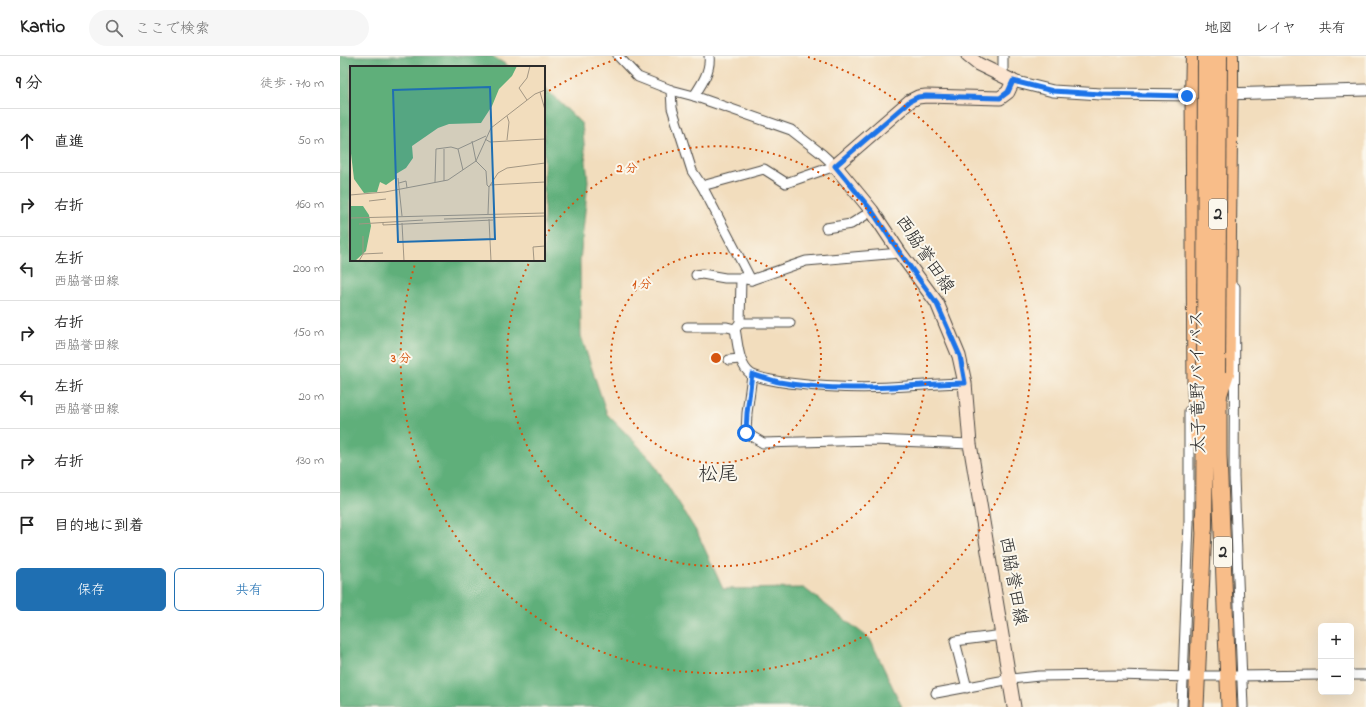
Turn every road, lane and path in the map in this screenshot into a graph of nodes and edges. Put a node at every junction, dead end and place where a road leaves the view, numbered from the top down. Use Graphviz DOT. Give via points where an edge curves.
graph roads {
  1 [pos="618,56"];
  2 [pos="708,56"];
  3 [pos="968,56"];
  4 [pos="1003,56"];
  5 [pos="1188,56"];
  6 [pos="1194,56"];
  7 [pos="1206,56"];
  8 [pos="1219,56"];
  9 [pos="1230,56"];
  10 [pos="1236,56"];
  11 [pos="1008,79"];
  12 [pos="671,90"];
  13 [pos="1366,90"];
  14 [pos="1233,94"];
  15 [pos="694,96"];
  16 [pos="1190,96"];
  17 [pos="835,166"];
  18 [pos="702,186"];
  19 [pos="872,211"];
  20 [pos="826,228"];
  21 [pos="900,253"];
  22 [pos="696,275"];
  23 [pos="740,278"];
  24 [pos="750,280"];
  25 [pos="790,323"];
  26 [pos="738,326"];
  27 [pos="687,327"];
  28 [pos="740,358"];
  29 [pos="728,360"];
  30 [pos="1211,372"];
  31 [pos="752,374"];
  32 [pos="965,383"];
  33 [pos="1219,396"];
  34 [pos="970,444"];
  35 [pos="1204,529"];
  36 [pos="1003,635"];
  37 [pos="1318,675"];
  38 [pos="1354,675"];
  39 [pos="1366,675"];
  40 [pos="1204,676"];
  41 [pos="1222,676"];
  42 [pos="1239,676"];
  43 [pos="1187,677"];
  44 [pos="1011,679"];
  45 [pos="967,688"];
  46 [pos="936,692"];
  47 [pos="1014,707"];
  48 [pos="1182,707"];
  49 [pos="1196,707"];
  50 [pos="1229,707"];
  51 [pos="1243,707"];
  1 -- 12 [label="street" via="638,77"];
  2 -- 15 [label="street" via="710,63"];
  3 -- 11 [label="main road"];
  4 -- 11 [label="street"];
  5 -- 16 [label="street"];
  6 -- 16 [label="highway"];
  7 -- 30 [label="highway, 太子竜野バイパス / 2, bridge"];
  8 -- 30 [label="highway, 太子竜野バイパス / 2, bridge"];
  9 -- 14 [label="highway"];
  10 -- 14 [label="street"];
  11 -- 16 [label="street" via="1053,91"];
  11 -- 17 [label="main road" via="1008,92 1000,98 926,96 910,101"];
  12 -- 15 [label="street"];
  12 -- 18 [label="street" via="672,108 692,171"];
  13 -- 14 [label="street"];
  14 -- 16 [label="street"];
  14 -- 30 [label="highway" via="1228,221"];
  14 -- 42 [label="street" via="1234,476"];
  15 -- 17 [label="street" via="791,130"];
  16 -- 30 [label="highway" via="1194,222"];
  16 -- 43 [label="street" via="1190,522"];
  17 -- 18 [label="street" via="786,183 764,169"];
  17 -- 19 [label="main road, 西脇誉田線"];
  18 -- 24 [label="street"];
  19 -- 20 [label="street" via="851,224"];
  19 -- 21 [label="main road, 西脇誉田線"];
  21 -- 24 [label="street" via="806,262"];
  21 -- 32 [label="main road, 西脇誉田線" via="937,304 960,356"];
  22 -- 23 [label="street"];
  23 -- 24 [label="street"];
  23 -- 26 [label="street"];
  25 -- 26 [label="street"];
  26 -- 27 [label="street"];
  26 -- 28 [label="street"];
  28 -- 29 [label="street"];
  28 -- 31 [label="street"];
  30 -- 33 [label="highway, 太子竜野バイパス / 2"];
  30 -- 35 [label="highway, 太子竜野バイパス / 2"];
  31 -- 32 [label="street" via="779,382 859,388"];
  31 -- 34 [label="street" via="746,433 763,443 874,440"];
  32 -- 34 [label="main road, 西脇誉田線"];
  33 -- 50 [label="highway, 太子竜野バイパス / 2"];
  34 -- 36 [label="main road, 西脇誉田線"];
  35 -- 49 [label="highway, 太子竜野バイパス / 2"];
  36 -- 44 [label="main road, 西脇誉田線"];
  36 -- 45 [label="street" via="955,641"];
  37 -- 42 [label="street"];
  38 -- 39 [label="street"];
  40 -- 41 [label="street"];
  42 -- 51 [label="street"];
  43 -- 44 [label="street" via="1117,675"];
  43 -- 48 [label="street"];
  44 -- 45 [label="street"];
  44 -- 47 [label="main road, 西脇誉田線"];
  45 -- 46 [label="street"];
}
